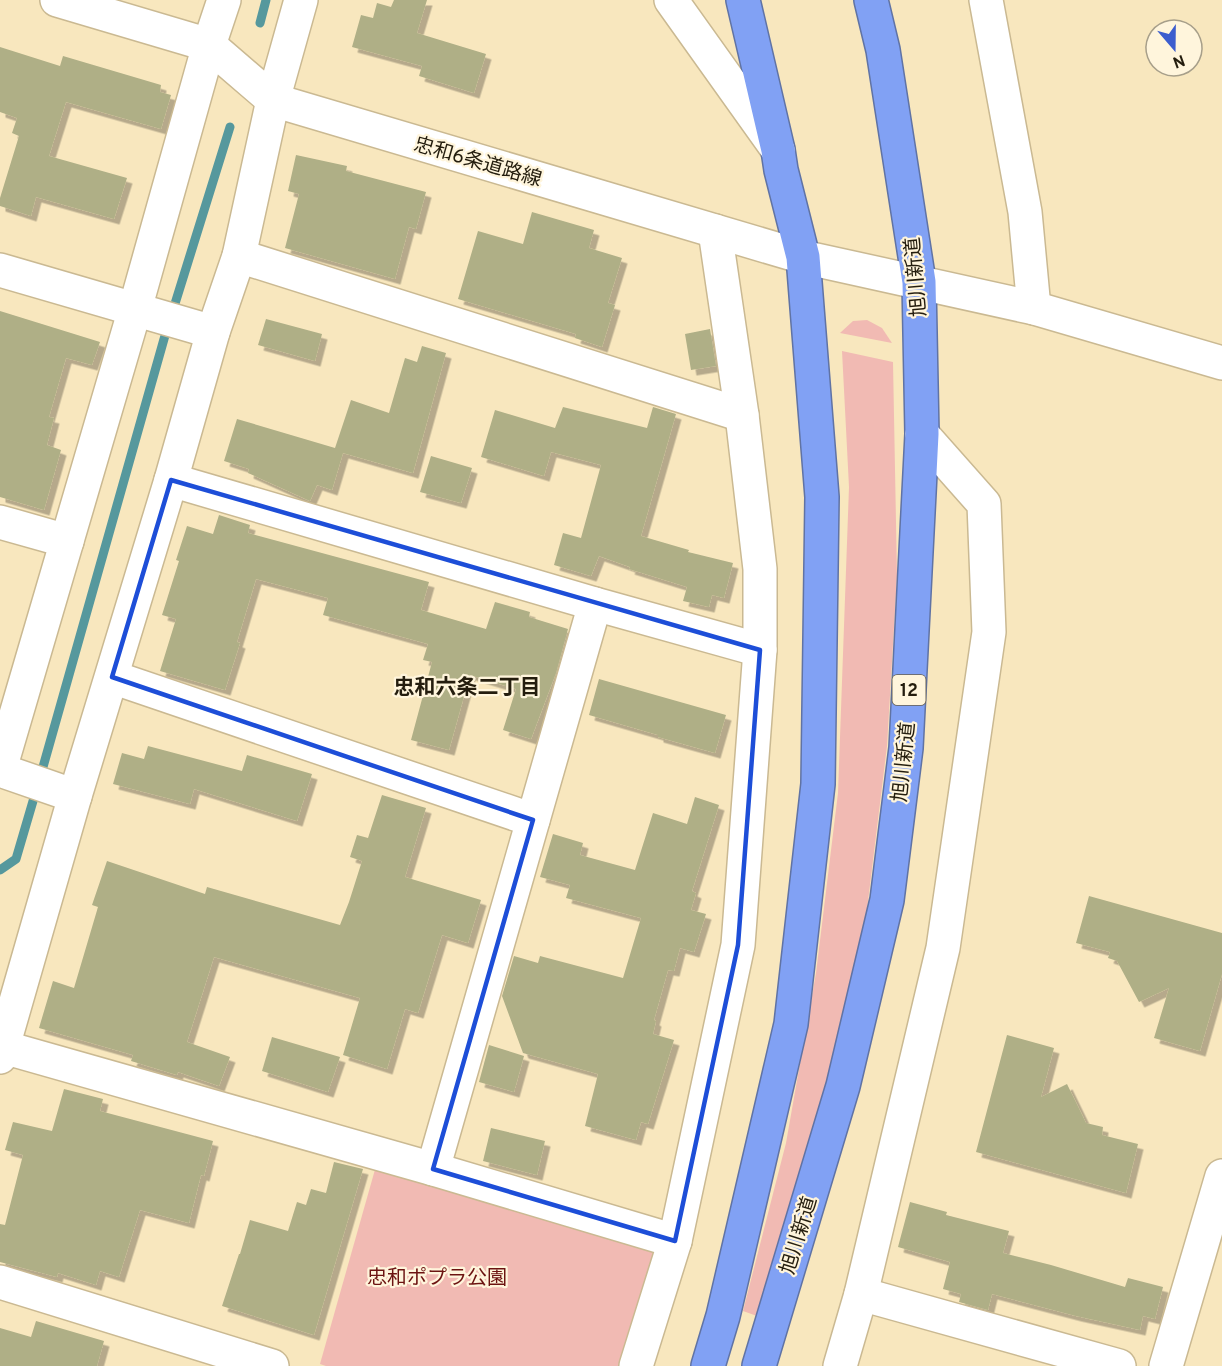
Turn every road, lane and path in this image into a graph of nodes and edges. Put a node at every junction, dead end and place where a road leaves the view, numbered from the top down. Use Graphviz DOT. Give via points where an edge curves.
graph roads {
  1 [pos="57,0"];
  2 [pos="224,0"];
  3 [pos="301,0"];
  4 [pos="671,0"];
  5 [pos="742,0"];
  6 [pos="871,0"];
  7 [pos="986,0"];
  8 [pos="209,45"];
  9 [pos="273,100"];
  10 [pos="778,150"];
  11 [pos="715,231"];
  12 [pos="239,256"];
  13 [pos="803,257"];
  14 [pos="0,270"];
  15 [pos="919,282"];
  16 [pos="1034,308"];
  17 [pos="147,313"];
  18 [pos="202,329"];
  19 [pos="1222,363"];
  20 [pos="742,415"];
  21 [pos="922,434"];
  22 [pos="171,480"];
  23 [pos="0,522"];
  24 [pos="67,541"];
  25 [pos="595,604"];
  26 [pos="759,650"];
  27 [pos="112,677"];
  28 [pos="31,780"];
  29 [pos="533,820"];
  30 [pos="1,1052"];
  31 [pos="434,1170"];
  32 [pos="1222,1176"];
  33 [pos="675,1241"];
  34 [pos="0,1282"];
  35 [pos="861,1294"];
  36 [pos="272,1366"];
  37 [pos="636,1366"];
  38 [pos="708,1366"];
  39 [pos="759,1366"];
  40 [pos="840,1366"];
  41 [pos="1119,1366"];
  42 [pos="1166,1366"];
  1 -- 8 [label="street, 忠和6条道路線"];
  2 -- 8 [label="street"];
  3 -- 9 [label="street"];
  4 -- 10 [label="street"];
  5 -- 10 [label="highway"];
  6 -- 15 [label="highway, 旭川新道 / 12" via="883,50"];
  7 -- 16 [label="street" via="1025,212"];
  8 -- 9 [label="street, 忠和6条道路線"];
  8 -- 17 [label="street"];
  9 -- 11 [label="street, 忠和6条道路線"];
  9 -- 12 [label="street"];
  10 -- 13 [label="highway"];
  11 -- 13 [label="street, 忠和6条道路線"];
  11 -- 20 [label="street"];
  12 -- 18 [label="street"];
  12 -- 20 [label="street"];
  13 -- 15 [label="street, 忠和6条道路線"];
  13 -- 38 [label="highway" via="822,497 818,784 791,1024"];
  14 -- 17 [label="street"];
  15 -- 16 [label="street, 忠和6条道路線"];
  15 -- 21 [label="highway, 旭川新道 / 12"];
  16 -- 19 [label="street, 忠和6条道路線"];
  17 -- 18 [label="street"];
  17 -- 24 [label="street"];
  18 -- 22 [label="street"];
  20 -- 26 [label="street" via="760,569"];
  21 -- 35 [label="street" via="984,504 989,632 943,948"];
  21 -- 39 [label="highway, 旭川新道 / 12" via="906,748 887,900 843,1086"];
  22 -- 25 [label="street"];
  22 -- 27 [label="street"];
  23 -- 24 [label="street"];
  24 -- 28 [label="street"];
  25 -- 26 [label="street"];
  25 -- 29 [label="street"];
  26 -- 33 [label="street" via="738,945"];
  27 -- 28 [label="street"];
  27 -- 29 [label="street"];
  28 -- 30 [label="street"];
  29 -- 31 [label="street"];
  30 -- 31 [label="street"];
  31 -- 33 [label="street"];
  32 -- 42 [label="street"];
  33 -- 37 [label="street"];
  34 -- 36 [label="street"];
  35 -- 40 [label="street"];
  35 -- 41 [label="street"];
}
